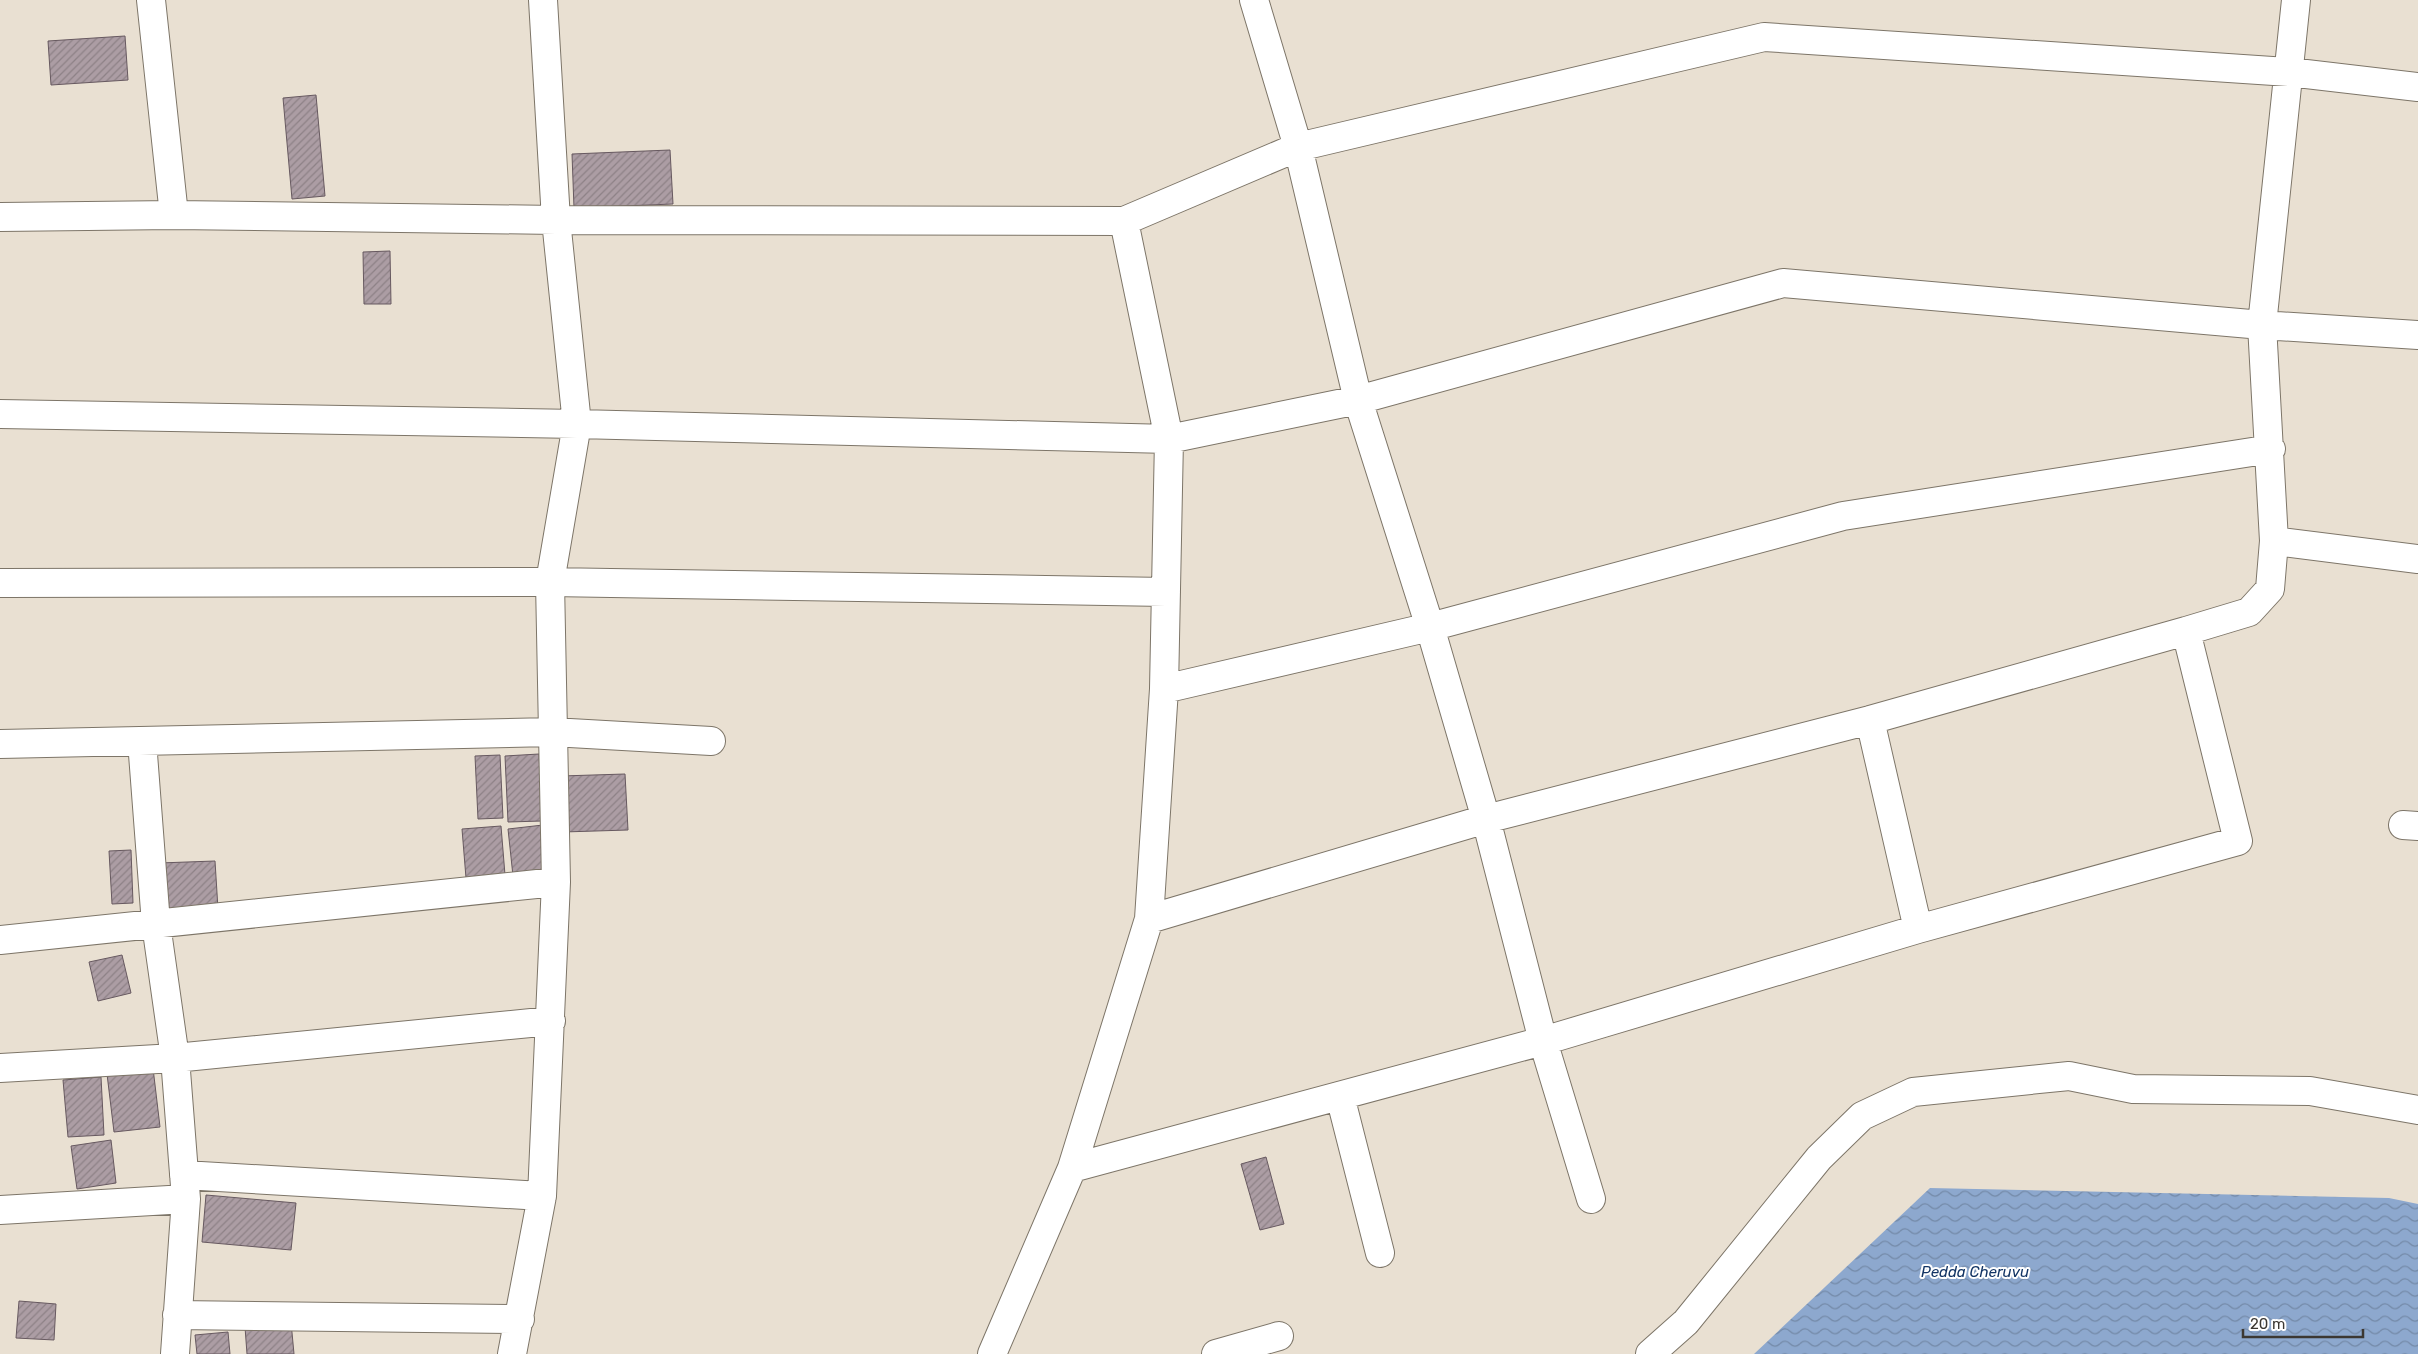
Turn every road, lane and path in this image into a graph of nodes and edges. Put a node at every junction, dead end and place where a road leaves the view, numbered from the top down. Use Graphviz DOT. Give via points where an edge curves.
graph roads {
  1 [pos="151,0"];
  2 [pos="543,0"];
  3 [pos="1254,0"];
  4 [pos="2296,0"];
  5 [pos="2289,72"];
  6 [pos="2418,87"];
  7 [pos="1298,147"];
  8 [pos="174,215"];
  9 [pos="0,217"];
  10 [pos="556,220"];
  11 [pos="1124,221"];
  12 [pos="2262,325"];
  13 [pos="2418,335"];
  14 [pos="1358,400"];
  15 [pos="0,414"];
  16 [pos="577,424"];
  17 [pos="1169,439"];
  18 [pos="2271,449"];
  19 [pos="2274,540"];
  20 [pos="2418,559"];
  21 [pos="550,582"];
  22 [pos="0,583"];
  23 [pos="1166,592"];
  24 [pos="1430,627"];
  25 [pos="2186,631"];
  26 [pos="1164,689"];
  27 [pos="1870,720"];
  28 [pos="552,732"];
  29 [pos="142,741"];
  30 [pos="711,741"];
  31 [pos="0,744"];
  32 [pos="1486,819"];
  33 [pos="556,882"];
  34 [pos="1149,919"];
  35 [pos="156,924"];
  36 [pos="1918,929"];
  37 [pos="0,940"];
  38 [pos="551,1021"];
  39 [pos="1543,1041"];
  40 [pos="175,1058"];
  41 [pos="0,1068"];
  42 [pos="1340,1096"];
  43 [pos="2418,1110"];
  44 [pos="1072,1168"];
  45 [pos="185,1187"];
  46 [pos="542,1196"];
  47 [pos="1591,1198"];
  48 [pos="0,1210"];
  49 [pos="1380,1253"];
  50 [pos="177,1315"];
  51 [pos="520,1319"];
  52 [pos="1279,1336"];
  53 [pos="175,1354"];
  54 [pos="512,1354"];
  55 [pos="992,1354"];
  56 [pos="1216,1354"];
  57 [pos="1650,1354"];
  1 -- 8 [label="street"];
  2 -- 10 [label="street"];
  3 -- 7 [label="street"];
  4 -- 5 [label="street"];
  5 -- 6 [label="street"];
  5 -- 7 [label="street" via="1764,37"];
  5 -- 12 [label="street"];
  7 -- 11 [label="street"];
  7 -- 14 [label="street"];
  8 -- 9 [label="street"];
  8 -- 10 [label="street"];
  10 -- 11 [label="street"];
  10 -- 16 [label="street"];
  11 -- 17 [label="street"];
  12 -- 13 [label="street"];
  12 -- 14 [label="street" via="1783,283"];
  12 -- 18 [label="street"];
  14 -- 17 [label="street"];
  14 -- 24 [label="street"];
  15 -- 16 [label="street"];
  16 -- 17 [label="street"];
  16 -- 21 [label="street"];
  17 -- 23 [label="street"];
  18 -- 19 [label="street"];
  18 -- 24 [label="street" via="1843,516"];
  19 -- 20 [label="street"];
  19 -- 25 [label="street" via="2270,588 2249,612"];
  21 -- 22 [label="street"];
  21 -- 23 [label="street"];
  21 -- 28 [label="street"];
  23 -- 26 [label="street"];
  24 -- 26 [label="street"];
  24 -- 32 [label="street"];
  25 -- 27 [label="street"];
  25 -- 36 [label="street" via="2238,841"];
  26 -- 34 [label="street"];
  27 -- 32 [label="street"];
  27 -- 36 [label="street"];
  28 -- 29 [label="street"];
  28 -- 30 [label="street"];
  28 -- 33 [label="street"];
  29 -- 31 [label="street"];
  29 -- 35 [label="street"];
  32 -- 34 [label="street"];
  32 -- 39 [label="street"];
  33 -- 35 [label="street"];
  33 -- 38 [label="street"];
  34 -- 44 [label="street"];
  35 -- 37 [label="street"];
  35 -- 40 [label="street"];
  36 -- 39 [label="street"];
  38 -- 40 [label="street"];
  38 -- 46 [label="street"];
  39 -- 42 [label="street"];
  39 -- 47 [label="street"];
  40 -- 41 [label="street"];
  40 -- 45 [label="street"];
  42 -- 44 [label="street"];
  42 -- 49 [label="street"];
  43 -- 57 [label="street" via="2310,1091 2133,1089 2069,1076 1914,1092 1862,1116 1819,1158 1686,1322"];
  44 -- 55 [label="street"];
  45 -- 46 [label="street"];
  45 -- 48 [label="street"];
  45 -- 50 [label="street"];
  46 -- 51 [label="street"];
  50 -- 51 [label="street"];
  50 -- 53 [label="street"];
  51 -- 54 [label="street"];
  52 -- 56 [label="street"];
}
